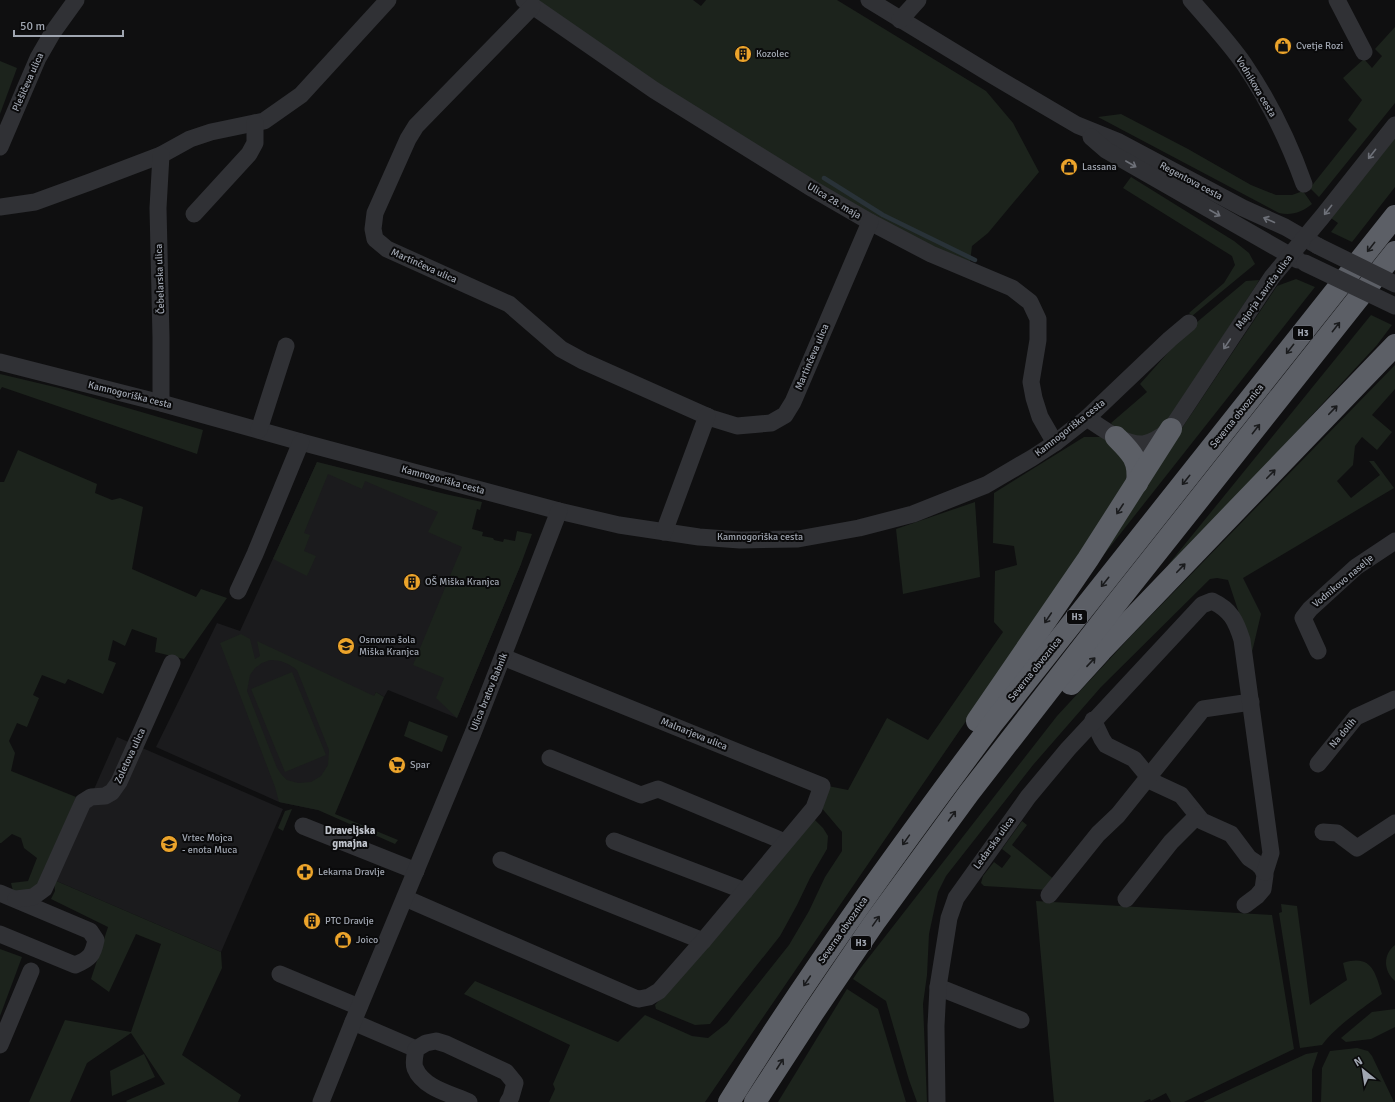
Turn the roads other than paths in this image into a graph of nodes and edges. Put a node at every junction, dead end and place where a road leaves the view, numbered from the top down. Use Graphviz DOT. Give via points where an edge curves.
graph roads {
  1 [pos="76,0"];
  2 [pos="388,0"];
  3 [pos="869,0"];
  4 [pos="918,0"];
  5 [pos="1192,0"];
  6 [pos="1337,0"];
  7 [pos="528,3"];
  8 [pos="900,20"];
  9 [pos="1364,52"];
  10 [pos="255,123"];
  11 [pos="1077,125"];
  12 [pos="1395,125"];
  13 [pos="0,147"];
  14 [pos="161,155"];
  15 [pos="1304,184"];
  16 [pos="0,207"];
  17 [pos="194,214"];
  18 [pos="1395,216"];
  19 [pos="870,222"];
  20 [pos="1311,242"];
  21 [pos="1395,252"];
  22 [pos="1297,259"];
  23 [pos="1395,284"];
  24 [pos="1395,306"];
  25 [pos="1189,323"];
  26 [pos="1395,345"];
  27 [pos="286,346"];
  28 [pos="0,362"];
  29 [pos="161,403"];
  30 [pos="707,416"];
  31 [pos="1087,418"];
  32 [pos="1171,429"];
  33 [pos="259,430"];
  34 [pos="1116,436"];
  35 [pos="301,442"];
  36 [pos="1055,442"];
  37 [pos="1137,483"];
  38 [pos="559,511"];
  39 [pos="664,532"];
  40 [pos="1395,541"];
  41 [pos="238,592"];
  42 [pos="1318,650"];
  43 [pos="503,657"];
  44 [pos="172,663"];
  45 [pos="1395,699"];
  46 [pos="1251,702"];
  47 [pos="1093,720"];
  48 [pos="550,758"];
  49 [pos="1318,764"];
  50 [pos="1148,777"];
  51 [pos="946,786"];
  52 [pos="969,793"];
  53 [pos="1197,816"];
  54 [pos="1395,823"];
  55 [pos="303,826"];
  56 [pos="1323,832"];
  57 [pos="614,841"];
  58 [pos="785,842"];
  59 [pos="501,860"];
  60 [pos="416,871"];
  61 [pos="1264,872"];
  62 [pos="745,891"];
  63 [pos="0,893"];
  64 [pos="1049,895"];
  65 [pos="405,898"];
  66 [pos="1126,899"];
  67 [pos="16,900"];
  68 [pos="1245,905"];
  69 [pos="0,934"];
  70 [pos="703,941"];
  71 [pos="31,970"];
  72 [pos="280,974"];
  73 [pos="938,987"];
  74 [pos="356,1015"];
  75 [pos="1021,1020"];
  76 [pos="0,1045"];
  77 [pos="416,1050"];
  78 [pos="748,1071"];
  79 [pos="757,1100"];
  80 [pos="321,1102"];
  81 [pos="469,1102"];
  82 [pos="508,1102"];
  83 [pos="715,1102"];
  84 [pos="729,1102"];
  85 [pos="937,1102"];
  1 -- 13 [label="street, Plešičeva ulica" via="38,58"];
  2 -- 10 [label="street" via="301,95 264,121"];
  3 -- 8 [label="street, Regentova cesta"];
  4 -- 8 [label="street"];
  5 -- 15 [label="street, Vodnikova cesta" via="1244,63 1282,129"];
  6 -- 9 [label="street"];
  7 -- 19 [label="street, Ulica 28. maja" via="654,90"];
  7 -- 30 [label="street, Martinčeva ulica" via="416,126 376,213 373,229 375,239 387,249 509,304 561,348 583,361"];
  8 -- 11 [label="street, Regentova cesta"];
  10 -- 14 [label="street" via="190,139"];
  10 -- 17 [label="street" via="254,143 249,154"];
  20 -- 11 [label="street, Regentova cesta, one-way" via="1119,142"];
  11 -- 22 [label="street, Regentova cesta, one-way" via="1106,150"];
  12 -- 20 [label="street, Majorja Lavriča ulica, one-way"];
  14 -- 16 [label="street" via="35,202"];
  14 -- 29 [label="street, Čebelarska ulica" via="158,208"];
  18 -- 51 [label="highway, Severna obvoznica / H3, one-way" via="993,722"];
  19 -- 30 [label="street, Martinčeva ulica" via="793,402 785,415 771,423 737,426"];
  19 -- 36 [label="street, Ulica 28. maja" via="931,254 1012,288 1030,302 1038,319 1038,340 1031,382 1040,417"];
  20 -- 22 [label="street, Majorja Lavriča ulica"];
  20 -- 23 [label="street, bridge"];
  52 -- 21 [label="highway, H3, one-way"];
  22 -- 24 [label="street, bridge"];
  22 -- 32 [label="street, Majorja Lavriča ulica, one-way" via="1272,277"];
  25 -- 31 [label="street, Kamnogoriška cesta"];
  52 -- 26 [label="highway, one-way" via="1027,734 1106,645"];
  27 -- 33 [label="street"];
  28 -- 29 [label="street, Kamnogoriška cesta"];
  29 -- 33 [label="street, Kamnogoriška cesta"];
  30 -- 39 [label="street"];
  31 -- 34 [label="street"];
  31 -- 36 [label="street, Kamnogoriška cesta"];
  32 -- 34 [label="street" via="1156,440 1145,444"];
  32 -- 37 [label="highway"];
  33 -- 35 [label="street, Kamnogoriška cesta"];
  34 -- 37 [label="highway" via="1136,462"];
  35 -- 38 [label="street, Kamnogoriška cesta"];
  35 -- 41 [label="street"];
  36 -- 39 [label="street, Kamnogoriška cesta" via="986,484 913,514 860,528 798,539 740,540"];
  37 -- 51 [label="highway, one-way" via="970,731 956,757"];
  38 -- 39 [label="street, Kamnogoriška cesta"];
  38 -- 43 [label="street, Ulica bratov Babnik"];
  40 -- 42 [label="street, Vodnikovo naselje" via="1356,567 1303,618"];
  43 -- 58 [label="street, Malnarjeva ulica" via="822,786 814,808"];
  43 -- 60 [label="street, Ulica bratov Babnik"];
  44 -- 67 [label="street, Zoletova ulica" via="119,782 112,792 105,796 91,797 83,802 44,889 33,897"];
  45 -- 49 [label="street, Na dolih" via="1356,717"];
  46 -- 47 [label="street, Ledarska ulica" via="1242,640 1236,621 1222,606 1212,601 1202,605"];
  46 -- 50 [label="street" via="1203,709"];
  46 -- 61 [label="street, Ledarska ulica" via="1271,853"];
  47 -- 50 [label="street" via="1106,745 1134,759"];
  47 -- 73 [label="street, Ledarska ulica" via="1028,797 956,898 949,918"];
  48 -- 58 [label="street" via="641,795 658,789"];
  50 -- 53 [label="street" via="1156,784 1181,796"];
  50 -- 64 [label="street"];
  51 -- 78 [label="highway, Severna obvoznica / H3, one-way" via="828,950"];
  79 -- 52 [label="highway, H3, one-way" via="813,1012"];
  53 -- 61 [label="street" via="1205,823 1230,834 1246,855 1260,865"];
  53 -- 66 [label="street" via="1171,842"];
  54 -- 56 [label="street" via="1357,848 1337,833"];
  55 -- 60 [label="street"];
  57 -- 62 [label="street"];
  58 -- 62 [label="street, Malnarjeva ulica"];
  59 -- 70 [label="street"];
  60 -- 65 [label="street, Ulica bratov Babnik"];
  61 -- 68 [label="street, Ledarska ulica" via="1263,889"];
  62 -- 70 [label="street, Malnarjeva ulica"];
  63 -- 67 [label="street"];
  65 -- 70 [label="street, Malnarjeva ulica" via="639,999 659,991"];
  65 -- 74 [label="street, Ulica bratov Babnik"];
  67 -- 69 [label="street" via="90,931 96,940 94,952 85,961 75,965"];
  71 -- 76 [label="street"];
  72 -- 74 [label="street"];
  73 -- 75 [label="street"];
  73 -- 85 [label="street, Ledarska ulica"];
  74 -- 77 [label="street"];
  74 -- 80 [label="street, Ulica bratov Babnik"];
  77 -- 81 [label="street" via="414,1067 421,1078 431,1086"];
  77 -- 82 [label="street" via="426,1043 436,1041 506,1072 515,1083"];
  78 -- 83 [label="highway"];
  78 -- 84 [label="highway, Severna obvoznica / H3"];
}
